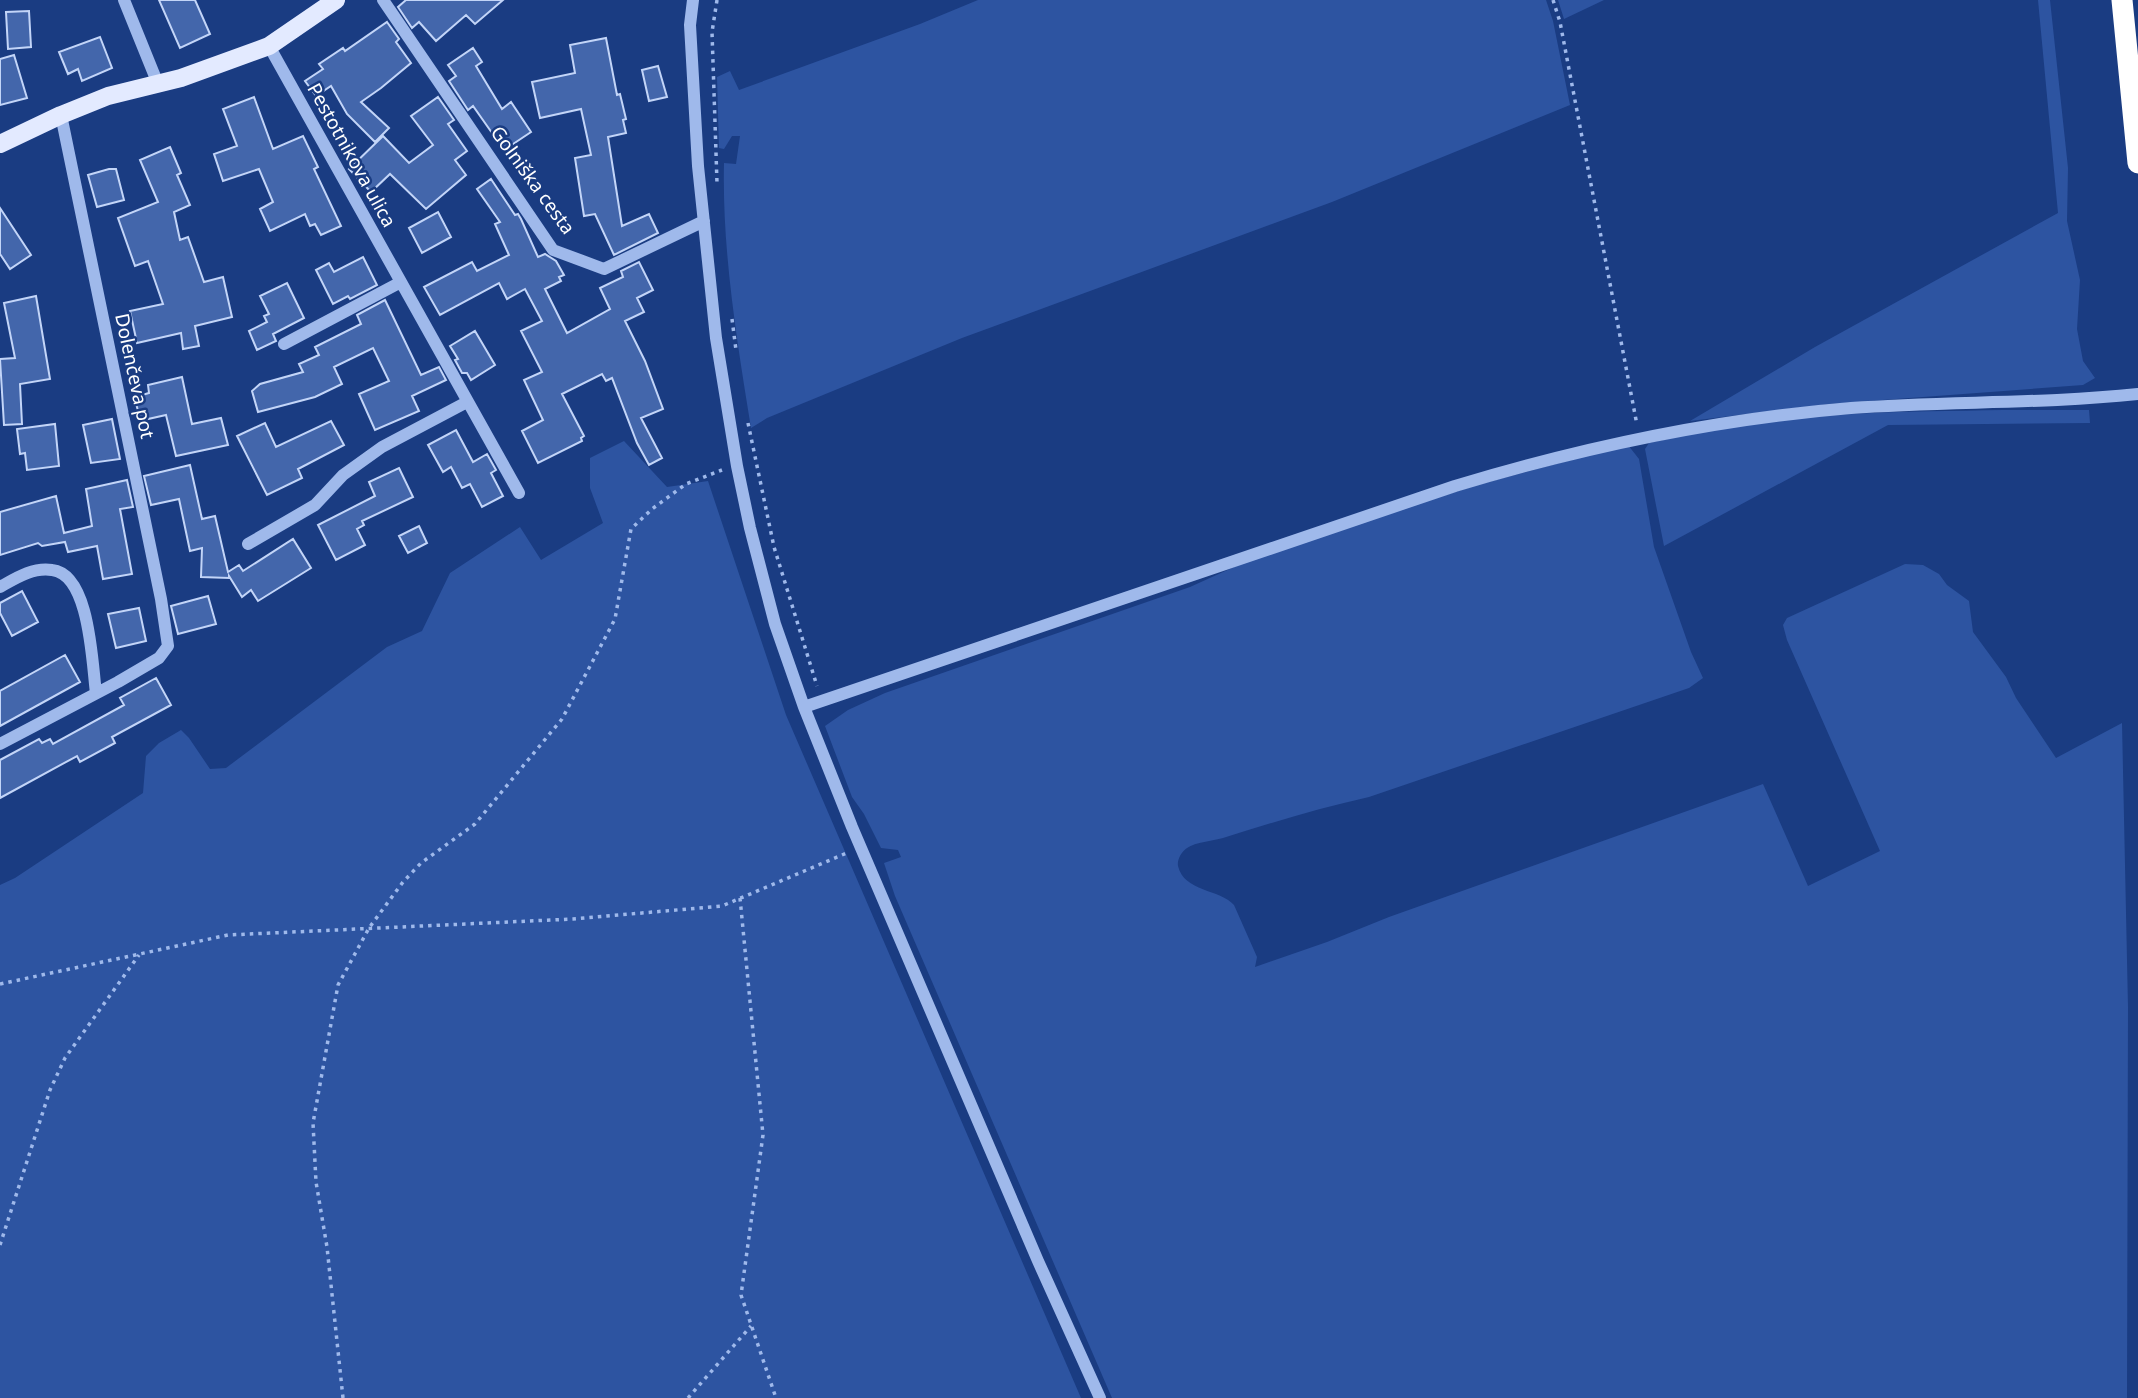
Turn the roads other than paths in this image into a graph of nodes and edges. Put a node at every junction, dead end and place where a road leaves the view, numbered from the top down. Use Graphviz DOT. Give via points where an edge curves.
graph roads {
  1 [pos="124,0"];
  2 [pos="336,0"];
  3 [pos="383,0"];
  4 [pos="693,0"];
  5 [pos="2122,0"];
  6 [pos="269,46"];
  7 [pos="158,84"];
  8 [pos="61,115"];
  9 [pos="0,144"];
  10 [pos="2138,163"];
  11 [pos="704,221"];
  12 [pos="401,282"];
  13 [pos="285,344"];
  14 [pos="2138,394"];
  15 [pos="467,402"];
  16 [pos="519,493"];
  17 [pos="248,544"];
  18 [pos="0,587"];
  19 [pos="96,693"];
  20 [pos="804,706"];
  21 [pos="0,744"];
  22 [pos="1100,1398"];
  1 -- 7 [label="street"];
  2 -- 6 [label="main road"];
  3 -- 11 [label="street, Golniška cesta" via="553,250 604,269"];
  4 -- 11 [label="street" via="690,26"];
  5 -- 10 [label="highway"];
  6 -- 7 [label="main road"];
  6 -- 12 [label="street, Pestotnikova ulica"];
  7 -- 8 [label="main road" via="108,96"];
  8 -- 9 [label="main road"];
  8 -- 19 [label="street, Dolenčeva pot" via="168,646 159,658"];
  11 -- 20 [label="street" via="736,464 775,624"];
  12 -- 13 [label="street"];
  12 -- 15 [label="street, Pestotnikova ulica"];
  14 -- 20 [label="street" via="1851,408 1640,437 1455,486"];
  15 -- 16 [label="street, Pestotnikova ulica"];
  15 -- 17 [label="street" via="382,447 343,475 315,505"];
  18 -- 19 [label="street" via="40,570 63,574 82,602"];
  19 -- 21 [label="street"];
  20 -- 22 [label="street"];
}
